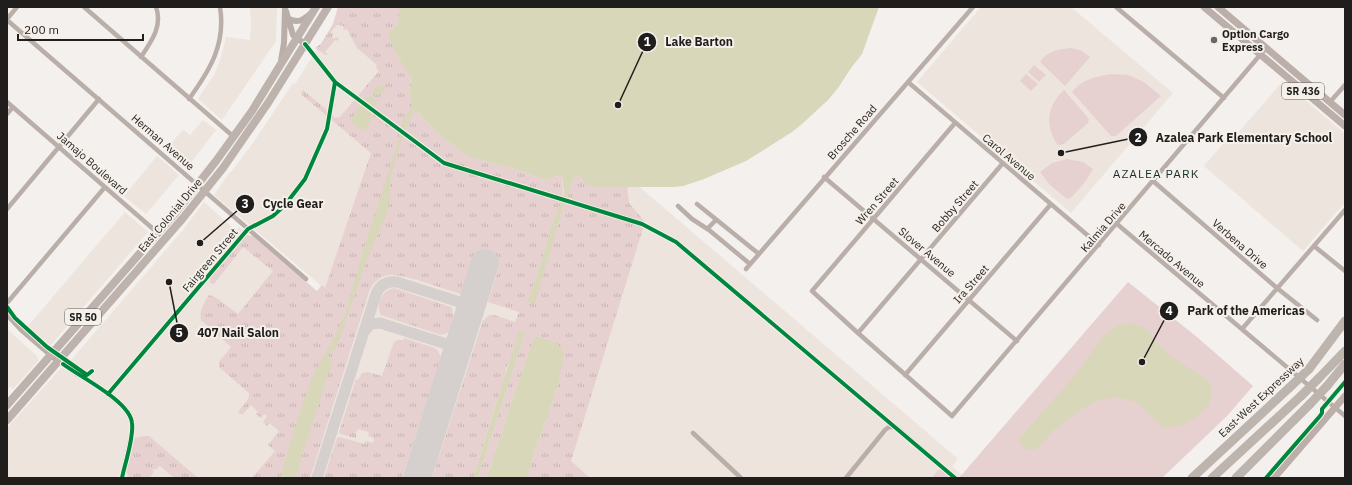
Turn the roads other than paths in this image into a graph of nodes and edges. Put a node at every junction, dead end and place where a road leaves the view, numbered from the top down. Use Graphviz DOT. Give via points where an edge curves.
graph roads {
  1 [pos="17,7"];
  2 [pos="84,7"];
  3 [pos="156,7"];
  4 [pos="220,7"];
  5 [pos="328,7"];
  6 [pos="973,7"];
  7 [pos="1116,7"];
  8 [pos="1204,7"];
  9 [pos="1218,7"];
  10 [pos="285,8"];
  11 [pos="315,9"];
  12 [pos="289,19"];
  13 [pos="7,20"];
  14 [pos="284,36"];
  15 [pos="295,41"];
  16 [pos="304,47"];
  17 [pos="1266,48"];
  18 [pos="1260,55"];
  19 [pos="141,57"];
  20 [pos="280,66"];
  21 [pos="908,82"];
  22 [pos="1345,85"];
  23 [pos="1224,98"];
  24 [pos="99,99"];
  25 [pos="189,99"];
  26 [pos="7,102"];
  27 [pos="1330,102"];
  28 [pos="13,107"];
  29 [pos="7,114"];
  30 [pos="1345,115"];
  31 [pos="955,123"];
  32 [pos="1345,126"];
  33 [pos="234,137"];
  34 [pos="59,147"];
  35 [pos="1003,163"];
  36 [pos="824,177"];
  37 [pos="1153,181"];
  38 [pos="198,185"];
  39 [pos="106,187"];
  40 [pos="204,192"];
  41 [pos="697,204"];
  42 [pos="1051,204"];
  43 [pos="678,206"];
  44 [pos="7,209"];
  45 [pos="1345,210"];
  46 [pos="873,219"];
  47 [pos="716,220"];
  48 [pos="1117,224"];
  49 [pos="248,229"];
  50 [pos="707,229"];
  51 [pos="158,232"];
  52 [pos="165,238"];
  53 [pos="1099,244"];
  54 [pos="1314,246"];
  55 [pos="759,254"];
  56 [pos="921,260"];
  57 [pos="750,264"];
  58 [pos="746,269"];
  59 [pos="1345,272"];
  60 [pos="306,279"];
  61 [pos="1277,288"];
  62 [pos="102,296"];
  63 [pos="970,300"];
  64 [pos="110,302"];
  65 [pos="7,303"];
  66 [pos="7,314"];
  67 [pos="7,320"];
  68 [pos="1317,320"];
  69 [pos="1345,321"];
  70 [pos="1242,329"];
  71 [pos="1345,332"];
  72 [pos="858,334"];
  73 [pos="1017,341"];
  74 [pos="1345,351"];
  75 [pos="49,356"];
  76 [pos="58,361"];
  77 [pos="1345,364"];
  78 [pos="1309,369"];
  79 [pos="905,375"];
  80 [pos="108,394"];
  81 [pos="1345,396"];
  82 [pos="7,404"];
  83 [pos="1335,407"];
  84 [pos="1345,416"];
  85 [pos="7,420"];
  86 [pos="692,433"];
  87 [pos="122,478"];
  88 [pos="741,478"];
  89 [pos="846,478"];
  90 [pos="955,478"];
  91 [pos="1192,478"];
  92 [pos="1212,478"];
  93 [pos="1236,478"];
  94 [pos="1274,478"];
  1 -- 13 [label="street"];
  2 -- 19 [label="street"];
  3 -- 19 [label="street" via="158,12 154,38"];
  4 -- 25 [label="street" via="221,35 215,58"];
  5 -- 16 [label="highway, East Colonial Drive / SR 50"];
  6 -- 21 [label="street, Brosche Road"];
  7 -- 23 [label="street"];
  8 -- 18 [label="main road, SR 436"];
  9 -- 17 [label="main road, SR 436"];
  10 -- 12 [label="street"];
  10 -- 14 [label="street"];
  11 -- 12 [label="street" via="302,21"];
  11 -- 15 [label="highway, East Colonial Drive / SR 50"];
  12 -- 15 [label="street"];
  13 -- 24 [label="street, Herman Avenue"];
  14 -- 15 [label="street"];
  14 -- 20 [label="street"];
  15 -- 16 [label="street"];
  15 -- 20 [label="highway, East Colonial Drive / SR 50"];
  16 -- 40 [label="highway, East Colonial Drive / SR 50" via="254,125"];
  17 -- 18 [label="street, Kalmia Drive"];
  17 -- 27 [label="main road, SR 436"];
  18 -- 23 [label="street, Kalmia Drive"];
  18 -- 32 [label="main road, SR 436"];
  19 -- 25 [label="street"];
  20 -- 33 [label="highway, East Colonial Drive / SR 50"];
  21 -- 31 [label="street, Carol Avenue"];
  21 -- 36 [label="street, Brosche Road"];
  22 -- 27 [label="street"];
  23 -- 37 [label="street, Kalmia Drive"];
  24 -- 34 [label="street"];
  24 -- 38 [label="street, Herman Avenue"];
  25 -- 33 [label="street"];
  26 -- 28 [label="street, Jamajo Boulevard"];
  27 -- 30 [label="main road, SR 436"];
  28 -- 29 [label="street"];
  28 -- 34 [label="street, Jamajo Boulevard"];
  31 -- 35 [label="street, Carol Avenue"];
  31 -- 46 [label="street, Wren Street"];
  33 -- 38 [label="highway, East Colonial Drive / SR 50"];
  34 -- 39 [label="street, Jamajo Boulevard"];
  34 -- 44 [label="street"];
  35 -- 42 [label="street, Carol Avenue"];
  35 -- 56 [label="street, Bobby Street"];
  36 -- 46 [label="street, Slover Avenue"];
  36 -- 55 [label="street, Brosche Road"];
  37 -- 48 [label="street, Kalmia Drive"];
  37 -- 61 [label="street, Verbena Drive"];
  38 -- 40 [label="street, Herman Avenue"];
  38 -- 51 [label="highway, East Colonial Drive / SR 50"];
  39 -- 51 [label="street, Jamajo Boulevard"];
  39 -- 65 [label="street"];
  40 -- 49 [label="street, Herman Avenue"];
  40 -- 52 [label="highway, East Colonial Drive / SR 50"];
  41 -- 47 [label="street"];
  42 -- 53 [label="street, Carol Avenue"];
  42 -- 63 [label="street, Ira Street"];
  43 -- 50 [label="street"];
  45 -- 54 [label="street"];
  46 -- 56 [label="street, Slover Avenue"];
  46 -- 72 [label="street, Wren Street" via="812,291"];
  47 -- 50 [label="street"];
  47 -- 55 [label="street"];
  48 -- 53 [label="street, Kalmia Drive"];
  48 -- 70 [label="street, Mercado Avenue"];
  49 -- 60 [label="street, Herman Avenue"];
  49 -- 80 [label="street, Fairgreen Street"];
  50 -- 57 [label="street"];
  51 -- 52 [label="street, Jamajo Boulevard"];
  51 -- 62 [label="highway, East Colonial Drive / SR 50"];
  52 -- 64 [label="highway, East Colonial Drive / SR 50"];
  53 -- 73 [label="street, Kalmia Drive"];
  54 -- 59 [label="street"];
  54 -- 61 [label="street"];
  55 -- 57 [label="street, Brosche Road"];
  56 -- 63 [label="street, Slover Avenue"];
  56 -- 72 [label="street, Bobby Street"];
  57 -- 58 [label="street, Brosche Road"];
  61 -- 68 [label="street, Verbena Drive"];
  61 -- 70 [label="street"];
  62 -- 64 [label="street"];
  62 -- 75 [label="highway, East Colonial Drive / SR 50"];
  63 -- 73 [label="street, Slover Avenue"];
  63 -- 79 [label="street, Ira Street"];
  64 -- 76 [label="highway, East Colonial Drive / SR 50"];
  66 -- 75 [label="street"];
  67 -- 75 [label="street"];
  69 -- 78 [label="highway"];
  70 -- 83 [label="street, Mercado Avenue"];
  71 -- 78 [label="highway, East-West Expressway"];
  72 -- 79 [label="street"];
  73 -- 79 [label="street, Kalmia Drive" via="952,416"];
  74 -- 92 [label="highway, bridge" via="1301,396"];
  75 -- 76 [label="street"];
  75 -- 82 [label="highway, East Colonial Drive / SR 50"];
  76 -- 80 [label="street"];
  76 -- 85 [label="highway, East Colonial Drive / SR 50"];
  77 -- 93 [label="highway, bridge" via="1310,404"];
  78 -- 91 [label="highway, East-West Expressway, bridge"];
  80 -- 87 [label="street" via="125,408 132,423"];
  81 -- 83 [label="main road"];
  83 -- 84 [label="street, Mercado Avenue"];
  83 -- 94 [label="main road"];
  86 -- 88 [label="street"];
  89 -- 90 [label="street" via="889,427 896,427"];
}
